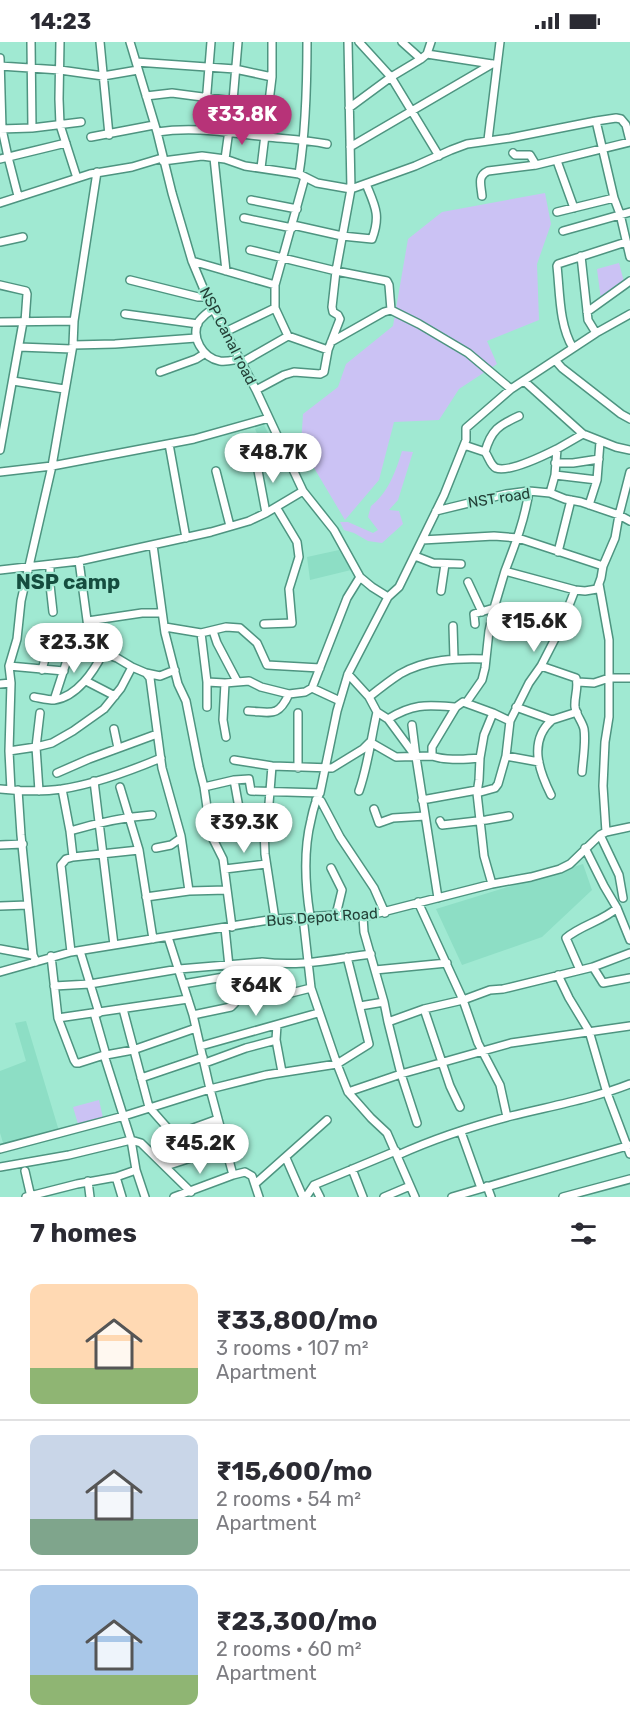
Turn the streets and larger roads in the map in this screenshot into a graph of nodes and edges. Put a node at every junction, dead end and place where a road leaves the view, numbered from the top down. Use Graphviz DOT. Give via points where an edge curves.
graph roads {
  1 [pos="31,42"];
  2 [pos="60,42"];
  3 [pos="100,42"];
  4 [pos="130,42"];
  5 [pos="211,42"];
  6 [pos="238,42"];
  7 [pos="272,42"];
  8 [pos="307,42"];
  9 [pos="348,42"];
  10 [pos="359,42"];
  11 [pos="402,42"];
  12 [pos="431,42"];
  13 [pos="500,42"];
  14 [pos="424,57"];
  15 [pos="0,58"];
  16 [pos="494,64"];
  17 [pos="0,66"];
  18 [pos="137,66"];
  19 [pos="31,67"];
  20 [pos="208,67"];
  21 [pos="235,69"];
  22 [pos="60,70"];
  23 [pos="103,76"];
  24 [pos="272,77"];
  25 [pos="391,77"];
  26 [pos="146,96"];
  27 [pos="206,97"];
  28 [pos="233,101"];
  29 [pos="349,108"];
  30 [pos="411,110"];
  31 [pos="596,121"];
  32 [pos="81,122"];
  33 [pos="60,125"];
  34 [pos="32,128"];
  35 [pos="1,129"];
  36 [pos="155,129"];
  37 [pos="204,129"];
  38 [pos="230,131"];
  39 [pos="109,135"];
  40 [pos="91,137"];
  41 [pos="266,137"];
  42 [pos="304,140"];
  43 [pos="488,140"];
  44 [pos="630,141"];
  45 [pos="66,143"];
  46 [pos="327,144"];
  47 [pos="350,147"];
  48 [pos="603,149"];
  49 [pos="513,153"];
  50 [pos="439,156"];
  51 [pos="4,158"];
  52 [pos="214,158"];
  53 [pos="163,159"];
  54 [pos="225,159"];
  55 [pos="557,161"];
  56 [pos="536,165"];
  57 [pos="261,168"];
  58 [pos="97,172"];
  59 [pos="302,176"];
  60 [pos="77,178"];
  61 [pos="366,183"];
  62 [pos="351,189"];
  63 [pos="18,196"];
  64 [pos="482,196"];
  65 [pos="614,198"];
  66 [pos="251,200"];
  67 [pos="0,203"];
  68 [pos="574,208"];
  69 [pos="297,209"];
  70 [pos="557,212"];
  71 [pos="630,212"];
  72 [pos="620,214"];
  73 [pos="244,218"];
  74 [pos="292,226"];
  75 [pos="563,231"];
  76 [pos="342,236"];
  77 [pos="23,237"];
  78 [pos="0,242"];
  79 [pos="626,242"];
  80 [pos="250,250"];
  81 [pos="581,256"];
  82 [pos="630,256"];
  83 [pos="284,259"];
  84 [pos="192,261"];
  85 [pos="336,271"];
  86 [pos="226,272"];
  87 [pos="130,280"];
  88 [pos="630,281"];
  89 [pos="0,285"];
  90 [pos="275,285"];
  91 [pos="207,297"];
  92 [pos="275,308"];
  93 [pos="213,309"];
  94 [pos="391,310"];
  95 [pos="587,312"];
  96 [pos="125,314"];
  97 [pos="630,314"];
  98 [pos="74,321"];
  99 [pos="0,322"];
  100 [pos="24,322"];
  101 [pos="198,324"];
  102 [pos="225,332"];
  103 [pos="596,333"];
  104 [pos="288,336"];
  105 [pos="196,338"];
  106 [pos="331,342"];
  107 [pos="19,347"];
  108 [pos="72,347"];
  109 [pos="573,348"];
  110 [pos="328,350"];
  111 [pos="204,354"];
  112 [pos="555,360"];
  113 [pos="240,361"];
  114 [pos="160,372"];
  115 [pos="13,381"];
  116 [pos="525,381"];
  117 [pos="64,389"];
  118 [pos="511,389"];
  119 [pos="256,390"];
  120 [pos="519,416"];
  121 [pos="268,418"];
  122 [pos="630,418"];
  123 [pos="583,434"];
  124 [pos="600,442"];
  125 [pos="169,444"];
  126 [pos="464,446"];
  127 [pos="557,449"];
  128 [pos="0,450"];
  129 [pos="630,450"];
  130 [pos="485,452"];
  131 [pos="599,459"];
  132 [pos="256,460"];
  133 [pos="555,463"];
  134 [pos="52,466"];
  135 [pos="216,471"];
  136 [pos="0,472"];
  137 [pos="630,472"];
  138 [pos="555,475"];
  139 [pos="597,480"];
  140 [pos="303,491"];
  141 [pos="529,491"];
  142 [pos="550,493"];
  143 [pos="571,500"];
  144 [pos="589,505"];
  145 [pos="276,507"];
  146 [pos="436,511"];
  147 [pos="266,513"];
  148 [pos="619,515"];
  149 [pos="630,521"];
  150 [pos="230,526"];
  151 [pos="186,538"];
  152 [pos="518,538"];
  153 [pos="422,540"];
  154 [pos="153,545"];
  155 [pos="558,552"];
  156 [pos="415,556"];
  157 [pos="79,561"];
  158 [pos="445,564"];
  159 [pos="461,564"];
  160 [pos="50,565"];
  161 [pos="28,566"];
  162 [pos="603,566"];
  163 [pos="0,570"];
  164 [pos="505,572"];
  165 [pos="360,577"];
  166 [pos="468,582"];
  167 [pos="599,584"];
  168 [pos="575,590"];
  169 [pos="441,591"];
  170 [pos="388,597"];
  171 [pos="494,608"];
  172 [pos="53,612"];
  173 [pos="482,612"];
  174 [pos="162,613"];
  175 [pos="88,621"];
  176 [pos="264,624"];
  177 [pos="475,624"];
  178 [pos="453,626"];
  179 [pos="165,627"];
  180 [pos="213,631"];
  181 [pos="78,633"];
  182 [pos="201,633"];
  183 [pos="89,635"];
  184 [pos="51,640"];
  185 [pos="103,653"];
  186 [pos="454,658"];
  187 [pos="486,659"];
  188 [pos="67,660"];
  189 [pos="9,666"];
  190 [pos="541,666"];
  191 [pos="132,667"];
  192 [pos="320,668"];
  193 [pos="42,670"];
  194 [pos="175,670"];
  195 [pos="63,672"];
  196 [pos="147,672"];
  197 [pos="348,674"];
  198 [pos="609,678"];
  199 [pos="630,678"];
  200 [pos="86,681"];
  201 [pos="237,681"];
  202 [pos="207,682"];
  203 [pos="578,682"];
  204 [pos="11,683"];
  205 [pos="225,683"];
  206 [pos="0,684"];
  207 [pos="312,688"];
  208 [pos="289,694"];
  209 [pos="115,696"];
  210 [pos="34,697"];
  211 [pos="369,697"];
  212 [pos="54,700"];
  213 [pos="340,701"];
  214 [pos="466,702"];
  215 [pos="207,707"];
  216 [pos="456,707"];
  217 [pos="516,707"];
  218 [pos="248,711"];
  219 [pos="377,712"];
  220 [pos="577,712"];
  221 [pos="40,713"];
  222 [pos="298,713"];
  223 [pos="493,713"];
  224 [pos="388,719"];
  225 [pos="552,720"];
  226 [pos="0,722"];
  227 [pos="510,722"];
  228 [pos="9,723"];
  229 [pos="412,725"];
  230 [pos="114,729"];
  231 [pos="157,734"];
  232 [pos="226,737"];
  233 [pos="370,742"];
  234 [pos="36,747"];
  235 [pos="118,748"];
  236 [pos="9,753"];
  237 [pos="0,756"];
  238 [pos="432,756"];
  239 [pos="506,756"];
  240 [pos="416,757"];
  241 [pos="161,758"];
  242 [pos="480,758"];
  243 [pos="234,760"];
  244 [pos="539,762"];
  245 [pos="272,766"];
  246 [pos="298,768"];
  247 [pos="324,769"];
  248 [pos="582,772"];
  249 [pos="57,773"];
  250 [pos="234,780"];
  251 [pos="94,781"];
  252 [pos="120,787"];
  253 [pos="204,787"];
  254 [pos="0,789"];
  255 [pos="62,789"];
  256 [pos="15,790"];
  257 [pos="39,791"];
  258 [pos="359,791"];
  259 [pos="271,792"];
  260 [pos="477,792"];
  261 [pos="551,795"];
  262 [pos="318,796"];
  263 [pos="422,800"];
  264 [pos="375,809"];
  265 [pos="152,815"];
  266 [pos="425,816"];
  267 [pos="509,816"];
  268 [pos="129,817"];
  269 [pos="440,821"];
  270 [pos="479,821"];
  271 [pos="100,822"];
  272 [pos="630,827"];
  273 [pos="264,828"];
  274 [pos="243,830"];
  275 [pos="70,831"];
  276 [pos="603,834"];
  277 [pos="211,835"];
  278 [pos="181,838"];
  279 [pos="23,844"];
  280 [pos="0,845"];
  281 [pos="156,848"];
  282 [pos="585,848"];
  283 [pos="139,850"];
  284 [pos="104,855"];
  285 [pos="73,857"];
  286 [pos="266,864"];
  287 [pos="331,868"];
  288 [pos="225,869"];
  289 [pos="492,884"];
  290 [pos="227,890"];
  291 [pos="189,891"];
  292 [pos="146,897"];
  293 [pos="438,898"];
  294 [pos="623,898"];
  295 [pos="418,902"];
  296 [pos="28,904"];
  297 [pos="0,906"];
  298 [pos="617,908"];
  299 [pos="385,913"];
  300 [pos="336,915"];
  301 [pos="306,916"];
  302 [pos="363,917"];
  303 [pos="274,919"];
  304 [pos="228,927"];
  305 [pos="168,937"];
  306 [pos="153,939"];
  307 [pos="630,940"];
  308 [pos="114,945"];
  309 [pos="0,949"];
  310 [pos="80,951"];
  311 [pos="71,952"];
  312 [pos="630,953"];
  313 [pos="371,954"];
  314 [pos="51,956"];
  315 [pos="347,957"];
  316 [pos="34,958"];
  317 [pos="262,962"];
  318 [pos="447,963"];
  319 [pos="308,964"];
  320 [pos="229,965"];
  321 [pos="593,967"];
  322 [pos="179,969"];
  323 [pos="375,970"];
  324 [pos="580,970"];
  325 [pos="0,972"];
  326 [pos="558,975"];
  327 [pos="230,976"];
  328 [pos="630,978"];
  329 [pos="90,984"];
  330 [pos="183,984"];
  331 [pos="54,986"];
  332 [pos="311,988"];
  333 [pos="188,999"];
  334 [pos="463,1000"];
  335 [pos="384,1002"];
  336 [pos="360,1006"];
  337 [pos="123,1009"];
  338 [pos="424,1009"];
  339 [pos="318,1012"];
  340 [pos="96,1013"];
  341 [pos="193,1015"];
  342 [pos="58,1018"];
  343 [pos="388,1022"];
  344 [pos="277,1025"];
  345 [pos="630,1026"];
  346 [pos="196,1028"];
  347 [pos="589,1031"];
  348 [pos="276,1040"];
  349 [pos="201,1046"];
  350 [pos="133,1050"];
  351 [pos="483,1052"];
  352 [pos="105,1055"];
  353 [pos="204,1060"];
  354 [pos="443,1063"];
  355 [pos="337,1064"];
  356 [pos="282,1072"];
  357 [pos="401,1074"];
  358 [pos="141,1078"];
  359 [pos="630,1084"];
  360 [pos="210,1089"];
  361 [pos="348,1092"];
  362 [pos="607,1093"];
  363 [pos="149,1107"];
  364 [pos="460,1107"];
  365 [pos="124,1116"];
  366 [pos="507,1117"];
  367 [pos="218,1119"];
  368 [pos="327,1120"];
  369 [pos="417,1123"];
  370 [pos="461,1132"];
  371 [pos="174,1135"];
  372 [pos="131,1140"];
  373 [pos="628,1145"];
  374 [pos="225,1147"];
  375 [pos="0,1149"];
  376 [pos="397,1153"];
  377 [pos="630,1155"];
  378 [pos="194,1158"];
  379 [pos="286,1158"];
  380 [pos="165,1166"];
  381 [pos="0,1167"];
  382 [pos="352,1169"];
  383 [pos="136,1170"];
  384 [pos="25,1171"];
  385 [pos="233,1175"];
  386 [pos="116,1177"];
  387 [pos="630,1179"];
  388 [pos="88,1181"];
  389 [pos="255,1184"];
  390 [pos="314,1185"];
  391 [pos="410,1186"];
  392 [pos="484,1187"];
  393 [pos="191,1192"];
  394 [pos="56,1193"];
  395 [pos="29,1197"];
  396 [pos="90,1197"];
  397 [pos="122,1197"];
  398 [pos="145,1197"];
  399 [pos="174,1197"];
  400 [pos="259,1197"];
  401 [pos="305,1197"];
  402 [pos="320,1197"];
  403 [pos="363,1197"];
  404 [pos="384,1197"];
  405 [pos="415,1197"];
  406 [pos="452,1197"];
  407 [pos="491,1197"];
  408 [pos="563,1197"];
  1 -- 19 [label="street"];
  2 -- 22 [label="street"];
  3 -- 23 [label="street"];
  4 -- 18 [label="street, NSP Canal road"];
  5 -- 20 [label="street"];
  6 -- 21 [label="street"];
  7 -- 24 [label="street"];
  8 -- 42 [label="street"];
  9 -- 29 [label="street"];
  10 -- 25 [label="street"];
  11 -- 14 [label="street"];
  12 -- 14 [label="street"];
  13 -- 16 [label="street"];
  14 -- 16 [label="street"];
  14 -- 25 [label="street"];
  15 -- 17 [label="street"];
  16 -- 30 [label="street"];
  16 -- 43 [label="street"];
  17 -- 19 [label="street"];
  17 -- 35 [label="street"];
  18 -- 20 [label="street"];
  18 -- 23 [label="street"];
  18 -- 26 [label="street, NSP Canal road"];
  19 -- 22 [label="street"];
  19 -- 34 [label="street"];
  20 -- 21 [label="street"];
  20 -- 27 [label="street"];
  21 -- 24 [label="street"];
  21 -- 28 [label="street"];
  22 -- 23 [label="street"];
  22 -- 33 [label="street"];
  23 -- 39 [label="street"];
  24 -- 41 [label="street"];
  25 -- 29 [label="street"];
  25 -- 30 [label="street"];
  26 -- 27 [label="street" via="172,93"];
  26 -- 36 [label="street, NSP Canal road"];
  27 -- 28 [label="street"];
  27 -- 37 [label="street"];
  28 -- 38 [label="street"];
  29 -- 47 [label="street"];
  30 -- 47 [label="street"];
  30 -- 50 [label="street"];
  31 -- 43 [label="street"];
  31 -- 44 [label="street" via="621,119"];
  31 -- 48 [label="street"];
  32 -- 33 [label="street"];
  33 -- 34 [label="street"];
  33 -- 45 [label="street"];
  34 -- 35 [label="street"];
  35 -- 51 [label="street"];
  36 -- 37 [label="street"];
  36 -- 39 [label="street"];
  36 -- 53 [label="street, NSP Canal road"];
  37 -- 38 [label="street"];
  38 -- 41 [label="street"];
  38 -- 54 [label="street"];
  39 -- 40 [label="street"];
  41 -- 42 [label="street"];
  41 -- 57 [label="street"];
  42 -- 46 [label="street"];
  42 -- 59 [label="street"];
  43 -- 50 [label="street"];
  44 -- 48 [label="street"];
  45 -- 51 [label="street"];
  45 -- 60 [label="street"];
  47 -- 62 [label="street"];
  48 -- 55 [label="street"];
  48 -- 65 [label="street"];
  49 -- 56 [label="street" via="530,155"];
  50 -- 61 [label="street"];
  51 -- 63 [label="street"];
  52 -- 53 [label="street"];
  52 -- 54 [label="street"];
  52 -- 86 [label="street"];
  53 -- 58 [label="street"];
  53 -- 84 [label="street, NSP Canal road"];
  54 -- 57 [label="street"];
  55 -- 56 [label="street"];
  55 -- 68 [label="street"];
  56 -- 64 [label="street" via="482,173"];
  57 -- 59 [label="street"];
  58 -- 60 [label="street"];
  58 -- 98 [label="street"];
  59 -- 62 [label="street"];
  59 -- 69 [label="street"];
  60 -- 63 [label="street"];
  61 -- 62 [label="street"];
  61 -- 76 [label="street" via="377,214 374,237 370,240"];
  62 -- 76 [label="street"];
  63 -- 67 [label="street"];
  65 -- 68 [label="street"];
  65 -- 72 [label="street"];
  66 -- 69 [label="street"];
  68 -- 70 [label="street"];
  69 -- 74 [label="street"];
  71 -- 72 [label="street"];
  72 -- 75 [label="street"];
  72 -- 79 [label="street"];
  73 -- 74 [label="street"];
  74 -- 76 [label="street"];
  74 -- 83 [label="street"];
  76 -- 85 [label="street"];
  77 -- 78 [label="street"];
  79 -- 81 [label="street"];
  79 -- 82 [label="street"];
  80 -- 83 [label="street"];
  81 -- 95 [label="street"];
  81 -- 109 [label="street" via="557,266 564,324"];
  83 -- 85 [label="street"];
  83 -- 90 [label="street"];
  84 -- 86 [label="street"];
  84 -- 91 [label="street, NSP Canal road"];
  85 -- 94 [label="street" via="387,281"];
  85 -- 106 [label="street" via="332,310 340,319"];
  86 -- 90 [label="street"];
  87 -- 91 [label="street"];
  88 -- 95 [label="street"];
  89 -- 100 [label="street" via="26,291"];
  90 -- 92 [label="street"];
  91 -- 93 [label="street, NSP Canal road"];
  92 -- 102 [label="street"];
  92 -- 104 [label="street"];
  93 -- 101 [label="street"];
  93 -- 102 [label="street, NSP Canal road"];
  94 -- 106 [label="street"];
  94 -- 118 [label="street" via="468,353"];
  95 -- 103 [label="street"];
  96 -- 101 [label="street"];
  97 -- 103 [label="street"];
  98 -- 100 [label="street"];
  98 -- 108 [label="street"];
  99 -- 100 [label="street"];
  100 -- 107 [label="street"];
  101 -- 105 [label="street"];
  102 -- 113 [label="street, NSP Canal road"];
  103 -- 109 [label="street"];
  104 -- 110 [label="street"];
  104 -- 113 [label="street"];
  105 -- 108 [label="street"];
  105 -- 111 [label="street"];
  106 -- 110 [label="street"];
  107 -- 108 [label="street"];
  107 -- 115 [label="street"];
  108 -- 117 [label="street"];
  109 -- 112 [label="street"];
  110 -- 119 [label="street" via="324,372 294,372"];
  111 -- 113 [label="street" via="218,361"];
  111 -- 114 [label="street"];
  112 -- 116 [label="street"];
  112 -- 122 [label="street" via="612,408"];
  113 -- 119 [label="street, NSP Canal road"];
  115 -- 117 [label="street"];
  115 -- 128 [label="street"];
  116 -- 118 [label="street"];
  116 -- 123 [label="street"];
  117 -- 134 [label="street"];
  118 -- 126 [label="street" via="465,428"];
  119 -- 121 [label="street, NSP Canal road"];
  120 -- 130 [label="street" via="491,434"];
  121 -- 125 [label="street"];
  121 -- 140 [label="street, NSP Canal road"];
  123 -- 124 [label="street"];
  123 -- 127 [label="street"];
  124 -- 129 [label="street"];
  124 -- 131 [label="street"];
  125 -- 134 [label="street"];
  125 -- 151 [label="street"];
  126 -- 130 [label="street"];
  126 -- 146 [label="street"];
  127 -- 130 [label="street" via="526,464 500,469 492,465"];
  127 -- 133 [label="street"];
  131 -- 133 [label="street"];
  131 -- 139 [label="street"];
  132 -- 147 [label="street"];
  133 -- 138 [label="street"];
  134 -- 136 [label="street"];
  134 -- 161 [label="street"];
  135 -- 150 [label="street"];
  137 -- 148 [label="street"];
  138 -- 139 [label="street"];
  138 -- 142 [label="street"];
  139 -- 144 [label="street"];
  140 -- 145 [label="street"];
  140 -- 165 [label="street, NSP Canal road" via="334,530"];
  141 -- 142 [label="street, NST road"];
  141 -- 146 [label="street, NST road"];
  141 -- 152 [label="street"];
  142 -- 143 [label="street, NST road"];
  143 -- 144 [label="street, NST road"];
  143 -- 155 [label="street"];
  144 -- 148 [label="street, NST road"];
  145 -- 147 [label="street"];
  145 -- 176 [label="street" via="297,542 299,557 289,589 291,623"];
  146 -- 153 [label="street"];
  147 -- 150 [label="street"];
  148 -- 149 [label="street, NST road"];
  148 -- 162 [label="street" via="615,538"];
  150 -- 151 [label="street"];
  151 -- 154 [label="street"];
  152 -- 153 [label="street"];
  152 -- 155 [label="street"];
  152 -- 164 [label="street"];
  153 -- 156 [label="street"];
  154 -- 157 [label="street"];
  154 -- 174 [label="street"];
  155 -- 162 [label="street"];
  156 -- 158 [label="street"];
  156 -- 170 [label="street" via="399,586"];
  157 -- 160 [label="street"];
  157 -- 175 [label="street"];
  158 -- 159 [label="street"];
  158 -- 169 [label="street"];
  160 -- 161 [label="street"];
  160 -- 172 [label="street"];
  161 -- 163 [label="street"];
  161 -- 189 [label="street"];
  162 -- 167 [label="street"];
  164 -- 168 [label="street"];
  164 -- 171 [label="street"];
  165 -- 170 [label="street, NSP Canal road"];
  165 -- 192 [label="street" via="347,598"];
  166 -- 173 [label="street"];
  167 -- 168 [label="street" via="597,589"];
  167 -- 198 [label="street" via="609,640"];
  168 -- 190 [label="street"];
  170 -- 197 [label="street"];
  171 -- 173 [label="street"];
  171 -- 187 [label="street"];
  173 -- 177 [label="street" via="474,614"];
  174 -- 175 [label="street"];
  174 -- 179 [label="street"];
  175 -- 183 [label="street"];
  178 -- 186 [label="street"];
  179 -- 182 [label="street"];
  179 -- 194 [label="street"];
  180 -- 182 [label="street"];
  180 -- 192 [label="street" via="240,628 257,643 267,665"];
  180 -- 201 [label="street"];
  181 -- 183 [label="street"];
  182 -- 202 [label="street"];
  183 -- 185 [label="street"];
  184 -- 193 [label="street"];
  185 -- 191 [label="street"];
  185 -- 200 [label="street"];
  186 -- 187 [label="street"];
  186 -- 211 [label="street" via="398,675"];
  187 -- 214 [label="street" via="482,680"];
  188 -- 195 [label="street"];
  189 -- 193 [label="street"];
  189 -- 204 [label="street"];
  190 -- 203 [label="street"];
  190 -- 217 [label="street"];
  191 -- 196 [label="street"];
  191 -- 209 [label="street"];
  192 -- 207 [label="street"];
  193 -- 195 [label="street"];
  194 -- 196 [label="street" via="160,676"];
  194 -- 253 [label="street" via="186,701"];
  195 -- 212 [label="street"];
  196 -- 231 [label="street"];
  197 -- 211 [label="street"];
  197 -- 213 [label="street"];
  198 -- 199 [label="street"];
  198 -- 203 [label="street" via="594,683"];
  198 -- 276 [label="street"];
  200 -- 209 [label="street"];
  200 -- 212 [label="street"];
  201 -- 205 [label="street"];
  201 -- 208 [label="street"];
  202 -- 205 [label="street"];
  202 -- 215 [label="street"];
  203 -- 220 [label="street"];
  204 -- 206 [label="street"];
  204 -- 228 [label="street"];
  205 -- 232 [label="street"];
  207 -- 208 [label="street"];
  207 -- 213 [label="street"];
  208 -- 218 [label="street" via="276,712"];
  209 -- 234 [label="street" via="73,731"];
  210 -- 212 [label="street"];
  211 -- 219 [label="street"];
  213 -- 247 [label="street"];
  214 -- 216 [label="street"];
  214 -- 223 [label="street"];
  216 -- 224 [label="street" via="417,706"];
  216 -- 238 [label="street" via="432,747"];
  217 -- 225 [label="street"];
  217 -- 227 [label="street"];
  219 -- 224 [label="street"];
  219 -- 233 [label="street"];
  220 -- 225 [label="street"];
  220 -- 248 [label="street" via="584,731"];
  221 -- 234 [label="street"];
  222 -- 246 [label="street"];
  223 -- 227 [label="street"];
  223 -- 242 [label="street"];
  224 -- 240 [label="street"];
  225 -- 244 [label="street" via="538,742"];
  226 -- 228 [label="street"];
  227 -- 239 [label="street"];
  228 -- 236 [label="street"];
  229 -- 240 [label="street"];
  230 -- 235 [label="street"];
  231 -- 235 [label="street"];
  231 -- 241 [label="street"];
  233 -- 240 [label="street" via="396,757"];
  233 -- 247 [label="street" via="332,768"];
  233 -- 258 [label="street"];
  234 -- 236 [label="street"];
  234 -- 257 [label="street"];
  235 -- 249 [label="street"];
  236 -- 237 [label="street"];
  236 -- 256 [label="street"];
  238 -- 240 [label="street"];
  238 -- 242 [label="street"];
  239 -- 244 [label="street"];
  239 -- 260 [label="street" via="495,788"];
  240 -- 263 [label="street"];
  241 -- 251 [label="street"];
  241 -- 278 [label="street"];
  242 -- 260 [label="street"];
  243 -- 245 [label="street"];
  244 -- 261 [label="street"];
  245 -- 246 [label="street"];
  245 -- 259 [label="street"];
  246 -- 247 [label="street"];
  247 -- 262 [label="street"];
  250 -- 253 [label="street"];
  250 -- 259 [label="street" via="249,779 251,791"];
  250 -- 274 [label="street"];
  251 -- 255 [label="street"];
  251 -- 271 [label="street"];
  252 -- 268 [label="street"];
  253 -- 277 [label="street"];
  254 -- 256 [label="street"];
  255 -- 257 [label="street"];
  255 -- 275 [label="street"];
  256 -- 257 [label="street"];
  256 -- 279 [label="street"];
  259 -- 262 [label="street"];
  259 -- 273 [label="street"];
  260 -- 263 [label="street"];
  260 -- 270 [label="street"];
  262 -- 299 [label="street"];
  262 -- 301 [label="street" via="306,843"];
  263 -- 266 [label="street"];
  264 -- 266 [label="street" via="379,823"];
  265 -- 268 [label="street"];
  266 -- 293 [label="street"];
  267 -- 270 [label="street"];
  268 -- 271 [label="street"];
  268 -- 283 [label="street"];
  269 -- 270 [label="street" via="442,825"];
  270 -- 289 [label="street" via="483,856"];
  271 -- 275 [label="street"];
  271 -- 284 [label="street"];
  272 -- 276 [label="street, Bus Depot Road"];
  273 -- 274 [label="street"];
  273 -- 286 [label="street"];
  274 -- 277 [label="street"];
  275 -- 285 [label="street"];
  276 -- 282 [label="street, Bus Depot Road"];
  276 -- 294 [label="street" via="619,875"];
  277 -- 288 [label="street"];
  278 -- 281 [label="street"];
  278 -- 291 [label="street"];
  279 -- 280 [label="street"];
  279 -- 296 [label="street"];
  282 -- 289 [label="street, Bus Depot Road" via="560,869"];
  282 -- 298 [label="street"];
  283 -- 284 [label="street"];
  283 -- 292 [label="street"];
  284 -- 285 [label="street"];
  284 -- 308 [label="street"];
  285 -- 311 [label="street" via="61,865"];
  286 -- 288 [label="street"];
  286 -- 303 [label="street"];
  287 -- 300 [label="street" via="342,890"];
  288 -- 290 [label="street"];
  289 -- 293 [label="street, Bus Depot Road"];
  290 -- 291 [label="street"];
  290 -- 304 [label="street"];
  291 -- 292 [label="street"];
  292 -- 306 [label="street"];
  293 -- 295 [label="street, Bus Depot Road"];
  295 -- 299 [label="street, Bus Depot Road"];
  295 -- 318 [label="street"];
  296 -- 297 [label="street"];
  296 -- 316 [label="street"];
  298 -- 307 [label="street"];
  298 -- 324 [label="street" via="566,938"];
  299 -- 302 [label="street, Bus Depot Road"];
  300 -- 301 [label="street, Bus Depot Road"];
  300 -- 302 [label="street, Bus Depot Road"];
  301 -- 303 [label="street, Bus Depot Road"];
  301 -- 319 [label="street"];
  302 -- 313 [label="street"];
  303 -- 304 [label="street, Bus Depot Road"];
  304 -- 305 [label="street, Bus Depot Road"];
  304 -- 320 [label="street"];
  305 -- 306 [label="street, Bus Depot Road"];
  305 -- 322 [label="street"];
  306 -- 308 [label="street, Bus Depot Road"];
  308 -- 310 [label="street, Bus Depot Road"];
  309 -- 316 [label="street"];
  310 -- 311 [label="street, Bus Depot Road"];
  310 -- 329 [label="street"];
  311 -- 314 [label="street, Bus Depot Road"];
  312 -- 321 [label="street"];
  313 -- 315 [label="street"];
  313 -- 323 [label="street"];
  314 -- 316 [label="street, Bus Depot Road"];
  314 -- 331 [label="street"];
  315 -- 319 [label="street"];
  315 -- 336 [label="street"];
  316 -- 325 [label="street, Bus Depot Road"];
  317 -- 319 [label="street"];
  317 -- 320 [label="street"];
  317 -- 332 [label="street" via="267,995"];
  318 -- 323 [label="street"];
  318 -- 334 [label="street"];
  319 -- 332 [label="street"];
  320 -- 322 [label="street"];
  320 -- 327 [label="street"];
  321 -- 324 [label="street"];
  321 -- 328 [label="street" via="603,983"];
  322 -- 329 [label="street"];
  322 -- 330 [label="street"];
  323 -- 335 [label="street"];
  324 -- 326 [label="street"];
  326 -- 334 [label="street"];
  326 -- 347 [label="street"];
  327 -- 330 [label="street"];
  327 -- 341 [label="street" via="235,1003"];
  329 -- 331 [label="street"];
  329 -- 340 [label="street"];
  330 -- 333 [label="street"];
  331 -- 342 [label="street"];
  332 -- 339 [label="street"];
  333 -- 337 [label="street"];
  333 -- 341 [label="street"];
  334 -- 338 [label="street"];
  334 -- 351 [label="street"];
  335 -- 336 [label="street"];
  335 -- 343 [label="street"];
  336 -- 355 [label="street" via="369,1044"];
  337 -- 340 [label="street"];
  337 -- 350 [label="street"];
  338 -- 343 [label="street"];
  338 -- 354 [label="street"];
  339 -- 344 [label="street"];
  339 -- 355 [label="street"];
  340 -- 342 [label="street"];
  340 -- 352 [label="street"];
  341 -- 346 [label="street"];
  342 -- 352 [label="street" via="76,1063"];
  343 -- 357 [label="street"];
  344 -- 348 [label="street"];
  344 -- 349 [label="street"];
  345 -- 347 [label="street"];
  346 -- 349 [label="street"];
  346 -- 350 [label="street"];
  347 -- 351 [label="street" via="511,1043"];
  347 -- 362 [label="street"];
  348 -- 353 [label="street"];
  348 -- 356 [label="street"];
  349 -- 353 [label="street"];
  350 -- 352 [label="street"];
  350 -- 358 [label="street"];
  351 -- 354 [label="street"];
  351 -- 366 [label="street" via="500,1085"];
  352 -- 365 [label="street"];
  353 -- 358 [label="street"];
  353 -- 360 [label="street"];
  354 -- 357 [label="street"];
  354 -- 364 [label="street"];
  355 -- 356 [label="street"];
  355 -- 361 [label="street"];
  356 -- 360 [label="street"];
  357 -- 361 [label="street"];
  357 -- 369 [label="street"];
  358 -- 363 [label="street"];
  359 -- 362 [label="street"];
  360 -- 363 [label="street"];
  360 -- 367 [label="street"];
  361 -- 376 [label="street" via="387,1133"];
  362 -- 366 [label="street"];
  362 -- 373 [label="street"];
  363 -- 365 [label="street"];
  363 -- 371 [label="street"];
  365 -- 372 [label="street"];
  365 -- 375 [label="street"];
  366 -- 370 [label="street"];
  367 -- 371 [label="street"];
  367 -- 374 [label="street"];
  368 -- 379 [label="street"];
  370 -- 376 [label="street"];
  370 -- 392 [label="street"];
  371 -- 378 [label="street"];
  372 -- 380 [label="street" via="141,1143"];
  372 -- 381 [label="street"];
  372 -- 383 [label="street"];
  373 -- 377 [label="street"];
  373 -- 392 [label="street"];
  374 -- 378 [label="street"];
  374 -- 385 [label="street"];
  376 -- 382 [label="street"];
  376 -- 391 [label="street"];
  378 -- 380 [label="street"];
  379 -- 389 [label="street"];
  379 -- 401 [label="street"];
  380 -- 393 [label="street"];
  382 -- 390 [label="street"];
  382 -- 403 [label="street"];
  383 -- 386 [label="street"];
  383 -- 398 [label="street"];
  384 -- 395 [label="street"];
  385 -- 389 [label="street" via="245,1172"];
  385 -- 393 [label="street"];
  386 -- 388 [label="street"];
  386 -- 397 [label="street"];
  387 -- 408 [label="street"];
  388 -- 394 [label="street"];
  388 -- 396 [label="street"];
  389 -- 400 [label="street"];
  390 -- 401 [label="street"];
  390 -- 402 [label="street"];
  391 -- 404 [label="street"];
  391 -- 405 [label="street"];
  392 -- 406 [label="street"];
  392 -- 407 [label="street"];
  393 -- 399 [label="street"];
  394 -- 395 [label="street"];
}
